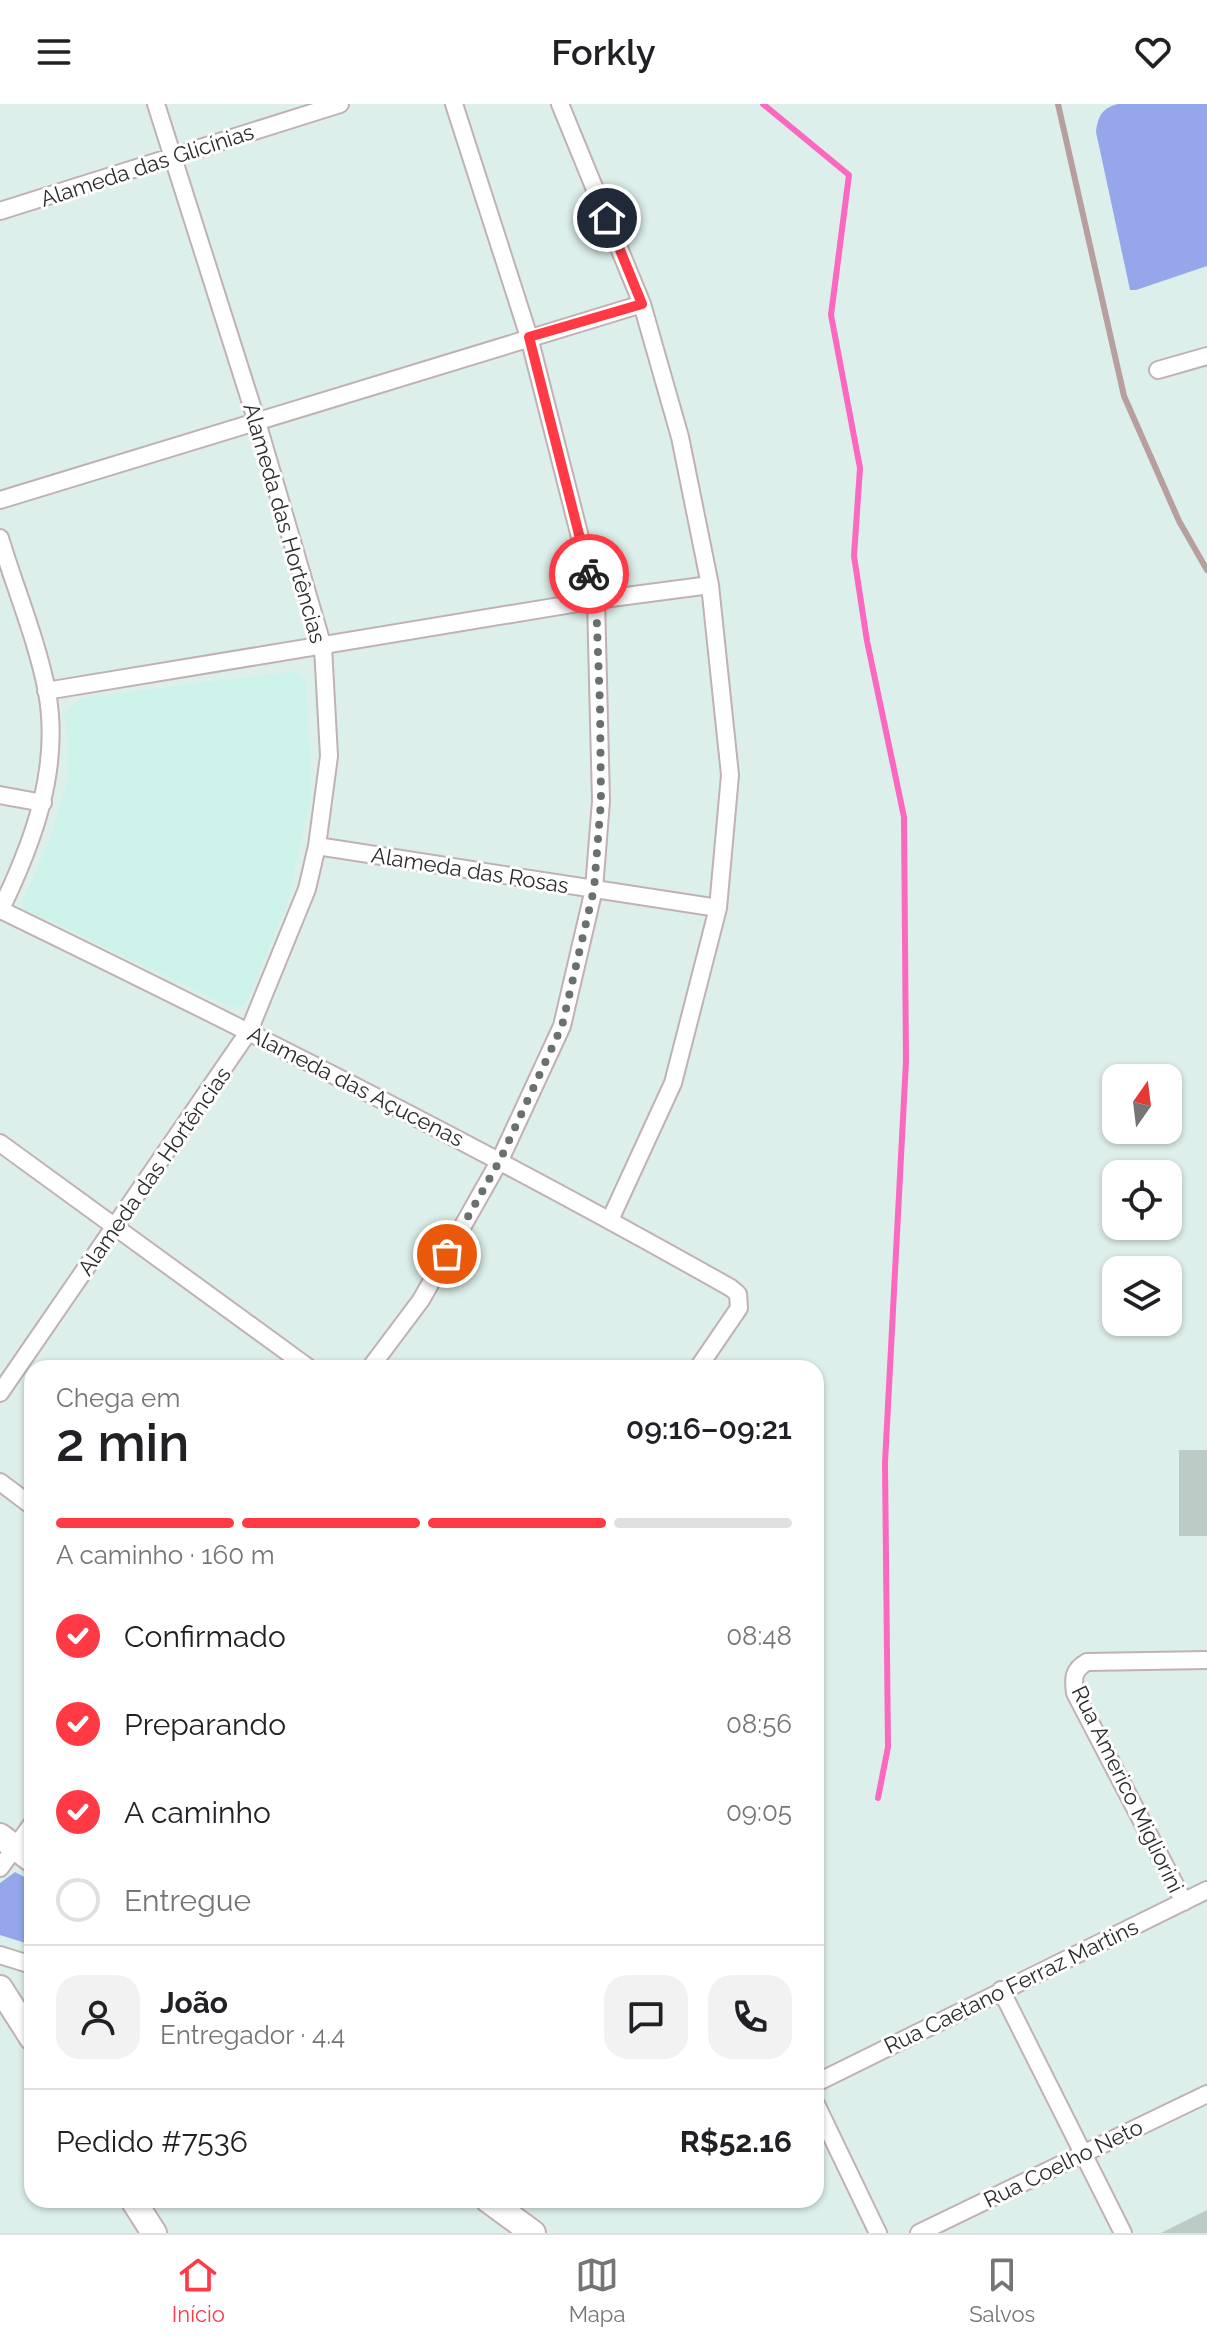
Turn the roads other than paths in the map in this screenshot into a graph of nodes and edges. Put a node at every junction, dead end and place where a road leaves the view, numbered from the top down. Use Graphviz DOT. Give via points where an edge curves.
graph roads {
  1 [pos="156,104"];
  2 [pos="340,104"];
  3 [pos="454,104"];
  4 [pos="560,104"];
  5 [pos="172,157"];
  6 [pos="0,211"];
  7 [pos="642,304"];
  8 [pos="529,337"];
  9 [pos="1207,356"];
  10 [pos="1158,370"];
  11 [pos="257,422"];
  12 [pos="0,500"];
  13 [pos="0,538"];
  14 [pos="710,585"];
  15 [pos="596,600"];
  16 [pos="323,647"];
  17 [pos="46,691"];
  18 [pos="0,795"];
  19 [pos="43,803"];
  20 [pos="317,846"];
  21 [pos="594,889"];
  22 [pos="718,908"];
  23 [pos="0,911"];
  24 [pos="249,1031"];
  25 [pos="0,1143"];
  26 [pos="500,1160"];
  27 [pos="610,1220"];
  28 [pos="116,1227"];
  29 [pos="298,1360"];
  30 [pos="376,1360"];
  31 [pos="703,1360"];
  32 [pos="0,1393"];
  33 [pos="0,1482"];
  34 [pos="24,1500"];
  35 [pos="1207,1660"];
  36 [pos="16,1848"];
  37 [pos="0,1868"];
  38 [pos="1207,1890"];
  39 [pos="1184,1902"];
  40 [pos="0,1955"];
  41 [pos="24,1962"];
  42 [pos="0,1988"];
  43 [pos="1001,1990"];
  44 [pos="24,2026"];
  45 [pos="824,2079"];
  46 [pos="1207,2094"];
  47 [pos="824,2121"];
  48 [pos="1083,2152"];
  49 [pos="138,2208"];
  50 [pos="499,2208"];
  51 [pos="154,2233"];
  52 [pos="533,2233"];
  53 [pos="878,2233"];
  54 [pos="919,2233"];
  55 [pos="1123,2233"];
  1 -- 5 [label="street, Alameda das Hortências"];
  2 -- 5 [label="street, Alameda das Glicínias"];
  3 -- 8 [label="street"];
  4 -- 7 [label="street"];
  5 -- 6 [label="street, Alameda das Glicínias"];
  5 -- 11 [label="street, Alameda das Hortências"];
  7 -- 8 [label="street"];
  7 -- 14 [label="street" via="680,437"];
  8 -- 11 [label="street"];
  8 -- 15 [label="street"];
  9 -- 10 [label="street"];
  11 -- 12 [label="street"];
  11 -- 16 [label="street, Alameda das Hortências"];
  13 -- 17 [label="street"];
  14 -- 15 [label="street"];
  14 -- 22 [label="street" via="730,775"];
  15 -- 16 [label="street"];
  15 -- 21 [label="street" via="601,801"];
  16 -- 17 [label="street"];
  16 -- 20 [label="street, Alameda das Hortências" via="329,756"];
  17 -- 19 [label="street" via="49,768"];
  18 -- 19 [label="street"];
  19 -- 23 [label="street"];
  20 -- 21 [label="street, Alameda das Rosas"];
  20 -- 24 [label="street, Alameda das Hortências" via="307,889"];
  21 -- 22 [label="street, Alameda das Rosas"];
  21 -- 26 [label="street" via="562,1026"];
  22 -- 27 [label="street" via="673,1083"];
  23 -- 24 [label="street, Alameda das Açucenas"];
  24 -- 26 [label="street, Alameda das Açucenas"];
  24 -- 28 [label="street, Alameda das Hortências"];
  25 -- 28 [label="street"];
  26 -- 27 [label="street, Alameda das Açucenas"];
  26 -- 30 [label="street" via="421,1300"];
  27 -- 31 [label="street, Alameda das Açucenas" via="738,1294 740,1302"];
  28 -- 29 [label="street"];
  28 -- 32 [label="street, Alameda das Hortências"];
  33 -- 34 [label="street"];
  35 -- 39 [label="street, Rua Americo Migliorini" via="1087,1662 1073,1677 1075,1693"];
  36 -- 37 [label="street"];
  38 -- 39 [label="street, Rua Caetano Ferraz Martins"];
  39 -- 43 [label="street, Rua Caetano Ferraz Martins"];
  40 -- 41 [label="street"];
  42 -- 44 [label="main road"];
  43 -- 45 [label="street, Rua Caetano Ferraz Martins"];
  43 -- 48 [label="street"];
  46 -- 48 [label="street, Rua Coelho Neto"];
  47 -- 53 [label="street"];
  48 -- 54 [label="street, Rua Coelho Neto"];
  48 -- 55 [label="street"];
  49 -- 51 [label="main road"];
  50 -- 52 [label="main road"];
}
